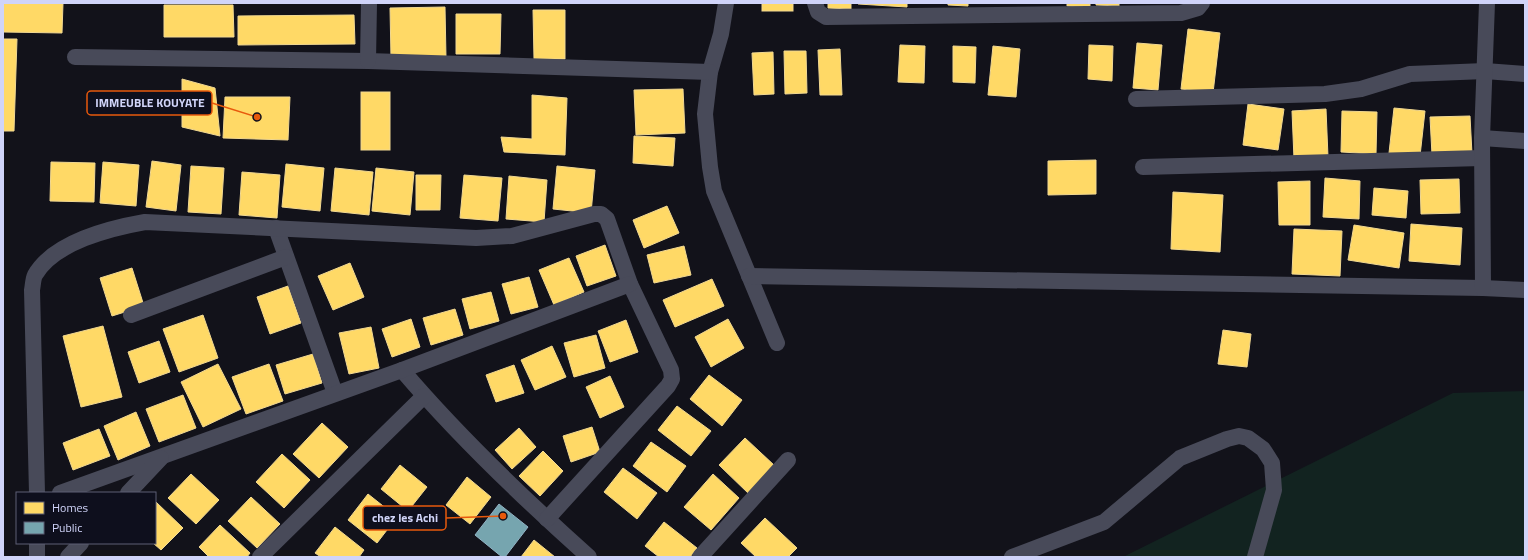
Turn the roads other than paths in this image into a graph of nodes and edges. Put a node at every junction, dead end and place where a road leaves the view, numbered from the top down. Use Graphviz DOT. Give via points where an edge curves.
graph roads {
  1 [pos="369,3"];
  2 [pos="726,3"];
  3 [pos="815,3"];
  4 [pos="1202,3"];
  5 [pos="1487,3"];
  6 [pos="75,57"];
  7 [pos="368,61"];
  8 [pos="1485,71"];
  9 [pos="710,72"];
  10 [pos="1525,74"];
  11 [pos="1136,99"];
  12 [pos="1482,138"];
  13 [pos="1525,141"];
  14 [pos="1482,158"];
  15 [pos="1143,167"];
  16 [pos="276,228"];
  17 [pos="286,257"];
  18 [pos="749,276"];
  19 [pos="630,284"];
  20 [pos="1484,288"];
  21 [pos="1525,290"];
  22 [pos="131,315"];
  23 [pos="777,344"];
  24 [pos="402,370"];
  25 [pos="335,393"];
  26 [pos="424,396"];
  27 [pos="163,456"];
  28 [pos="788,460"];
  29 [pos="37,492"];
  30 [pos="63,492"];
  31 [pos="129,492"];
  32 [pos="547,519"];
  33 [pos="37,544"];
  34 [pos="80,544"];
  35 [pos="37,557"];
  36 [pos="68,557"];
  37 [pos="260,557"];
  38 [pos="589,557"];
  39 [pos="700,557"];
  40 [pos="1012,557"];
  41 [pos="1255,557"];
  1 -- 7 [label="street"];
  2 -- 9 [label="street" via="721,34"];
  3 -- 4 [label="street" via="818,12 826,17 1181,13 1198,8"];
  5 -- 8 [label="street"];
  6 -- 7 [label="street"];
  7 -- 9 [label="street"];
  8 -- 10 [label="street"];
  8 -- 11 [label="street" via="1410,74 1361,89 1325,94"];
  8 -- 12 [label="street"];
  9 -- 18 [label="street" via="705,114 714,191"];
  12 -- 13 [label="street"];
  12 -- 14 [label="street"];
  14 -- 15 [label="street"];
  14 -- 20 [label="street"];
  16 -- 17 [label="street"];
  16 -- 19 [label="street" via="494,238 601,214 607,219"];
  16 -- 29 [label="street" via="145,222 121,226 94,235 64,249 44,263 34,276 32,290"];
  17 -- 22 [label="street"];
  17 -- 25 [label="street"];
  18 -- 20 [label="street"];
  18 -- 23 [label="street"];
  19 -- 24 [label="street"];
  19 -- 32 [label="street" via="671,370 672,379"];
  20 -- 21 [label="street"];
  24 -- 25 [label="street"];
  24 -- 26 [label="street"];
  25 -- 27 [label="street"];
  26 -- 32 [label="street"];
  26 -- 37 [label="street"];
  27 -- 30 [label="street"];
  27 -- 31 [label="street"];
  28 -- 39 [label="street"];
  32 -- 38 [label="street"];
  33 -- 35 [label="street"];
  34 -- 36 [label="street"];
  40 -- 41 [label="street" via="1104,522 1180,458 1239,436 1248,438 1258,445 1272,463 1274,490"];
}
